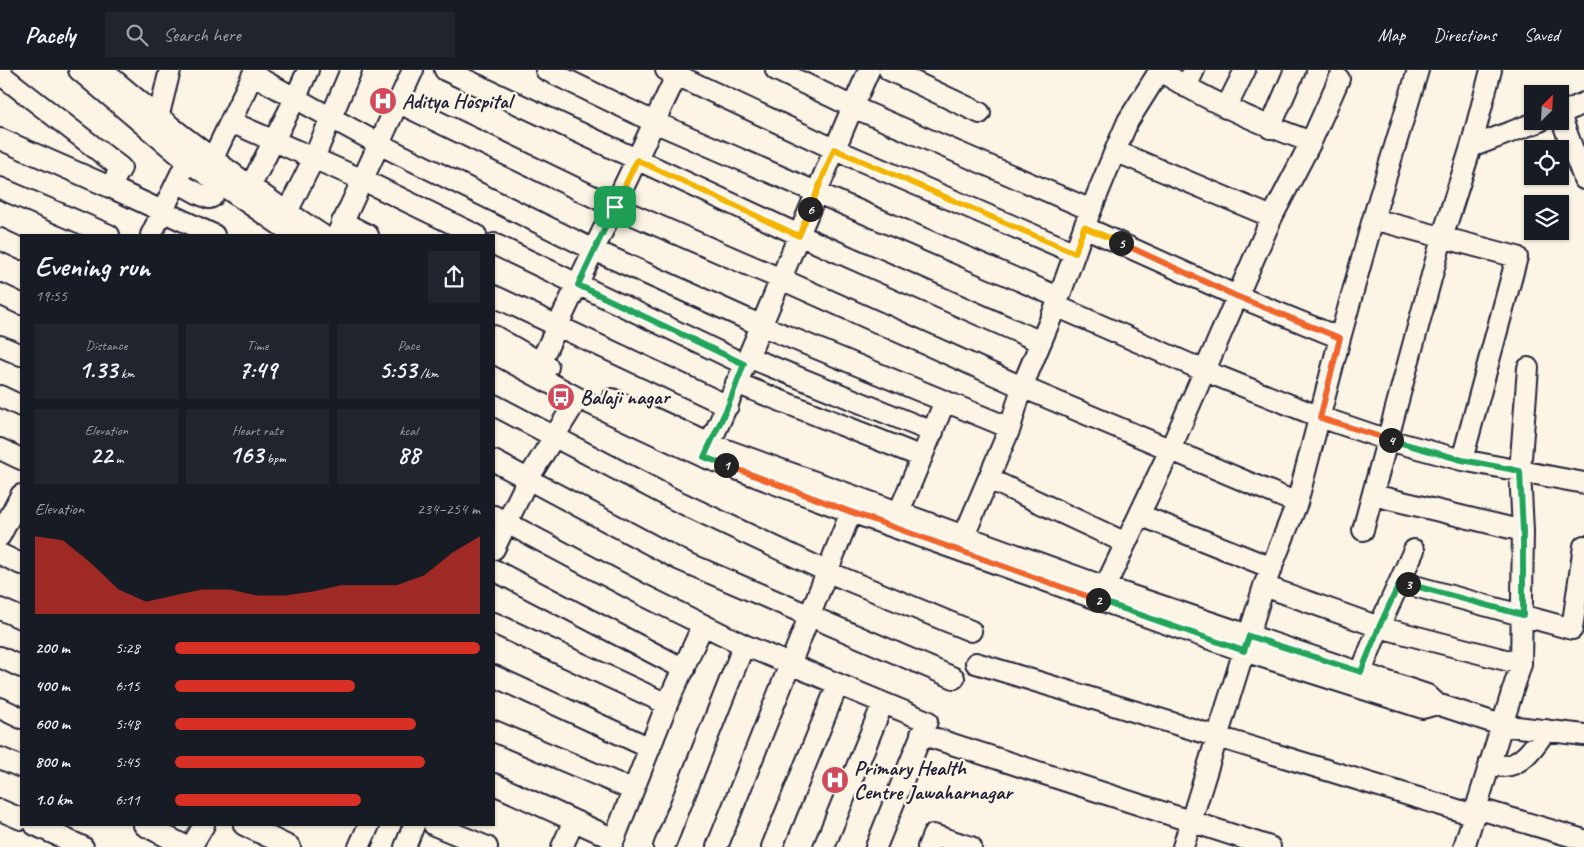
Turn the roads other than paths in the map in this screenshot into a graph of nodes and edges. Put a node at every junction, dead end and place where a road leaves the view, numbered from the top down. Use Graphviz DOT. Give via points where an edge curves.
graph roads {
  1 [pos="79,70"];
  2 [pos="102,70"];
  3 [pos="170,70"];
  4 [pos="308,70"];
  5 [pos="351,70"];
  6 [pos="413,70"];
  7 [pos="445,70"];
  8 [pos="546,70"];
  9 [pos="776,70"];
  10 [pos="869,70"];
  11 [pos="890,70"];
  12 [pos="1160,70"];
  13 [pos="1245,70"];
  14 [pos="1295,70"];
  15 [pos="1418,70"];
  16 [pos="1492,70"];
  17 [pos="254,72"];
  18 [pos="674,72"];
  19 [pos="0,74"];
  20 [pos="1190,79"];
  21 [pos="1339,80"];
  22 [pos="295,99"];
  23 [pos="397,102"];
  24 [pos="1584,103"];
  25 [pos="853,107"];
  26 [pos="1226,108"];
  27 [pos="1569,110"];
  28 [pos="980,113"];
  29 [pos="330,117"];
  30 [pos="158,118"];
  31 [pos="232,122"];
  32 [pos="654,122"];
  33 [pos="1524,127"];
  34 [pos="1270,128"];
  35 [pos="1566,130"];
  36 [pos="0,139"];
  37 [pos="273,141"];
  38 [pos="1311,142"];
  39 [pos="379,144"];
  40 [pos="1471,147"];
  41 [pos="834,149"];
  42 [pos="1115,151"];
  43 [pos="314,158"];
  44 [pos="212,160"];
  45 [pos="637,160"];
  46 [pos="187,161"];
  47 [pos="1584,179"];
  48 [pos="363,180"];
  49 [pos="177,182"];
  50 [pos="220,183"];
  51 [pos="110,187"];
  52 [pos="250,187"];
  53 [pos="0,188"];
  54 [pos="816,193"];
  55 [pos="615,207"];
  56 [pos="164,211"];
  57 [pos="287,212"];
  58 [pos="1272,217"];
  59 [pos="1088,218"];
  60 [pos="1373,219"];
  61 [pos="340,229"];
  62 [pos="107,234"];
  63 [pos="152,234"];
  64 [pos="212,234"];
  65 [pos="294,234"];
  66 [pos="320,234"];
  67 [pos="363,234"];
  68 [pos="474,234"];
  69 [pos="799,236"];
  70 [pos="1442,238"];
  71 [pos="0,239"];
  72 [pos="495,244"];
  73 [pos="20,248"];
  74 [pos="594,250"];
  75 [pos="1075,253"];
  76 [pos="782,279"];
  77 [pos="578,285"];
  78 [pos="0,294"];
  79 [pos="495,296"];
  80 [pos="1236,296"];
  81 [pos="1057,302"];
  82 [pos="20,304"];
  83 [pos="760,325"];
  84 [pos="558,327"];
  85 [pos="495,337"];
  86 [pos="1340,338"];
  87 [pos="1041,342"];
  88 [pos="0,346"];
  89 [pos="495,354"];
  90 [pos="20,355"];
  91 [pos="746,361"];
  92 [pos="540,363"];
  93 [pos="1528,368"];
  94 [pos="1205,371"];
  95 [pos="736,383"];
  96 [pos="1022,387"];
  97 [pos="0,396"];
  98 [pos="578,398"];
  99 [pos="946,401"];
  100 [pos="20,406"];
  101 [pos="495,406"];
  102 [pos="728,406"];
  103 [pos="1320,418"];
  104 [pos="1010,428"];
  105 [pos="933,432"];
  106 [pos="554,438"];
  107 [pos="1388,440"];
  108 [pos="0,449"];
  109 [pos="707,450"];
  110 [pos="1170,450"];
  111 [pos="922,457"];
  112 [pos="20,459"];
  113 [pos="1462,460"];
  114 [pos="495,462"];
  115 [pos="1520,471"];
  116 [pos="528,479"];
  117 [pos="989,479"];
  118 [pos="1584,483"];
  119 [pos="1373,495"];
  120 [pos="1297,503"];
  121 [pos="14,505"];
  122 [pos="851,512"];
  123 [pos="899,512"];
  124 [pos="1140,515"];
  125 [pos="500,519"];
  126 [pos="1363,530"];
  127 [pos="1523,531"];
  128 [pos="0,536"];
  129 [pos="964,536"];
  130 [pos="1126,543"];
  131 [pos="495,544"];
  132 [pos="1584,546"];
  133 [pos="1414,550"];
  134 [pos="0,554"];
  135 [pos="20,564"];
  136 [pos="495,571"];
  137 [pos="828,572"];
  138 [pos="1268,577"];
  139 [pos="1400,582"];
  140 [pos="1105,587"];
  141 [pos="0,609"];
  142 [pos="1523,615"];
  143 [pos="810,616"];
  144 [pos="20,618"];
  145 [pos="495,623"];
  146 [pos="704,625"];
  147 [pos="1379,627"];
  148 [pos="971,630"];
  149 [pos="1578,631"];
  150 [pos="1246,644"];
  151 [pos="744,645"];
  152 [pos="0,657"];
  153 [pos="976,663"];
  154 [pos="790,664"];
  155 [pos="1522,664"];
  156 [pos="20,667"];
  157 [pos="684,670"];
  158 [pos="1361,672"];
  159 [pos="495,676"];
  160 [pos="954,678"];
  161 [pos="838,684"];
  162 [pos="882,703"];
  163 [pos="667,704"];
  164 [pos="1437,704"];
  165 [pos="0,708"];
  166 [pos="20,718"];
  167 [pos="1501,725"];
  168 [pos="1546,730"];
  169 [pos="495,731"];
  170 [pos="921,734"];
  171 [pos="1584,735"];
  172 [pos="1217,736"];
  173 [pos="650,748"];
  174 [pos="0,758"];
  175 [pos="1490,762"];
  176 [pos="20,767"];
  177 [pos="495,784"];
  178 [pos="632,790"];
  179 [pos="0,810"];
  180 [pos="1475,812"];
  181 [pos="20,819"];
  182 [pos="574,821"];
  183 [pos="1191,821"];
  184 [pos="38,826"];
  185 [pos="146,826"];
  186 [pos="203,826"];
  187 [pos="246,826"];
  188 [pos="369,826"];
  189 [pos="414,826"];
  190 [pos="436,826"];
  191 [pos="74,840"];
  192 [pos="1576,841"];
  193 [pos="460,842"];
  194 [pos="612,843"];
  195 [pos="1258,845"];
  196 [pos="189,847"];
  197 [pos="290,847"];
  198 [pos="359,847"];
  199 [pos="405,847"];
  200 [pos="487,847"];
  201 [pos="562,847"];
  202 [pos="664,847"];
  203 [pos="717,847"];
  204 [pos="772,847"];
  205 [pos="824,847"];
  206 [pos="876,847"];
  207 [pos="928,847"];
  208 [pos="971,847"];
  209 [pos="1183,847"];
  210 [pos="1464,847"];
  1 -- 46 [label="street"];
  2 -- 30 [label="street"];
  3 -- 30 [label="street"];
  4 -- 22 [label="street"];
  5 -- 29 [label="street"];
  6 -- 23 [label="street"];
  7 -- 45 [label="street"];
  8 -- 32 [label="street"];
  9 -- 25 [label="street"];
  10 -- 25 [label="street"];
  11 -- 28 [label="street"];
  12 -- 20 [label="street"];
  12 -- 42 [label="street" via="1128,121"];
  13 -- 26 [label="street"];
  14 -- 34 [label="street"];
  15 -- 60 [label="street"];
  16 -- 40 [label="street"];
  17 -- 22 [label="street"];
  17 -- 31 [label="street"];
  18 -- 32 [label="street"];
  18 -- 41 [label="street"];
  19 -- 51 [label="street" via="121,168"];
  20 -- 26 [label="street"];
  21 -- 38 [label="street"];
  22 -- 29 [label="street"];
  22 -- 37 [label="street"];
  23 -- 39 [label="street"];
  23 -- 55 [label="street"];
  24 -- 27 [label="street"];
  25 -- 41 [label="street"];
  25 -- 59 [label="street"];
  26 -- 34 [label="street"];
  29 -- 39 [label="street"];
  29 -- 43 [label="street"];
  30 -- 44 [label="street"];
  31 -- 37 [label="street"];
  31 -- 44 [label="street"];
  32 -- 45 [label="street"];
  32 -- 54 [label="street"];
  33 -- 40 [label="street"];
  34 -- 38 [label="street"];
  35 -- 47 [label="street"];
  36 -- 51 [label="street"];
  37 -- 43 [label="street"];
  37 -- 52 [label="street"];
  38 -- 58 [label="street"];
  39 -- 48 [label="street"];
  39 -- 74 [label="street"];
  40 -- 70 [label="street"];
  41 -- 54 [label="street"];
  41 -- 75 [label="street"];
  42 -- 58 [label="street"];
  42 -- 59 [label="street"];
  43 -- 48 [label="street"];
  43 -- 57 [label="street"];
  44 -- 52 [label="street"];
  45 -- 55 [label="street"];
  45 -- 69 [label="street"];
  46 -- 49 [label="street"];
  46 -- 50 [label="street"];
  48 -- 61 [label="street"];
  48 -- 68 [label="street"];
  49 -- 50 [label="street" via="210,198"];
  49 -- 56 [label="street"];
  50 -- 65 [label="street"];
  51 -- 56 [label="street"];
  52 -- 57 [label="street"];
  53 -- 62 [label="street"];
  54 -- 69 [label="street"];
  54 -- 81 [label="street"];
  55 -- 74 [label="street"];
  55 -- 76 [label="street"];
  56 -- 63 [label="street"];
  56 -- 64 [label="street"];
  57 -- 66 [label="street"];
  58 -- 80 [label="street"];
  59 -- 75 [label="street"];
  59 -- 80 [label="street"];
  60 -- 70 [label="street"];
  60 -- 86 [label="street"];
  61 -- 67 [label="street"];
  69 -- 76 [label="street"];
  69 -- 87 [label="street"];
  70 -- 107 [label="street"];
  70 -- 113 [label="street" via="1517,257"];
  71 -- 73 [label="street"];
  72 -- 77 [label="street"];
  74 -- 77 [label="street"];
  74 -- 83 [label="street"];
  75 -- 81 [label="street"];
  76 -- 83 [label="street"];
  76 -- 96 [label="street"];
  77 -- 84 [label="street"];
  77 -- 91 [label="street"];
  78 -- 82 [label="street"];
  79 -- 84 [label="street"];
  80 -- 86 [label="street"];
  80 -- 94 [label="street"];
  81 -- 87 [label="street"];
  81 -- 94 [label="street"];
  83 -- 91 [label="street"];
  83 -- 99 [label="street"];
  84 -- 92 [label="street"];
  84 -- 102 [label="street"];
  85 -- 92 [label="street"];
  86 -- 103 [label="street"];
  87 -- 96 [label="street"];
  88 -- 90 [label="street"];
  89 -- 98 [label="street"];
  91 -- 95 [label="street"];
  91 -- 105 [label="street"];
  92 -- 109 [label="street"];
  93 -- 115 [label="street"];
  94 -- 103 [label="street"];
  94 -- 110 [label="street"];
  95 -- 102 [label="street"];
  95 -- 111 [label="street"];
  96 -- 104 [label="street"];
  96 -- 110 [label="street"];
  97 -- 100 [label="street"];
  98 -- 106 [label="street"];
  98 -- 109 [label="street"];
  99 -- 104 [label="street"];
  99 -- 105 [label="street"];
  101 -- 106 [label="street"];
  102 -- 109 [label="street"];
  103 -- 107 [label="street"];
  103 -- 120 [label="street"];
  104 -- 117 [label="street"];
  105 -- 111 [label="street"];
  106 -- 116 [label="street"];
  106 -- 137 [label="street" via="673,499"];
  107 -- 113 [label="street"];
  107 -- 119 [label="street"];
  108 -- 112 [label="street"];
  109 -- 122 [label="street"];
  109 -- 123 [label="street"];
  110 -- 120 [label="street"];
  110 -- 124 [label="street"];
  111 -- 123 [label="street"];
  113 -- 115 [label="street"];
  114 -- 116 [label="street"];
  115 -- 118 [label="street"];
  115 -- 127 [label="street"];
  116 -- 125 [label="street"];
  116 -- 143 [label="street" via="678,559"];
  117 -- 129 [label="street"];
  117 -- 130 [label="street"];
  119 -- 126 [label="street"];
  119 -- 127 [label="street"];
  120 -- 138 [label="street"];
  121 -- 128 [label="street"];
  122 -- 137 [label="street"];
  122 -- 150 [label="street"];
  123 -- 129 [label="street"];
  124 -- 130 [label="street"];
  124 -- 138 [label="street"];
  125 -- 131 [label="street"];
  125 -- 146 [label="street"];
  127 -- 142 [label="street"];
  129 -- 140 [label="street"];
  130 -- 140 [label="street"];
  132 -- 149 [label="street"];
  133 -- 139 [label="street"];
  134 -- 135 [label="street"];
  136 -- 157 [label="street"];
  137 -- 143 [label="street"];
  137 -- 148 [label="street"];
  138 -- 147 [label="street"];
  138 -- 150 [label="street"];
  139 -- 142 [label="street"];
  139 -- 147 [label="street"];
  140 -- 150 [label="street"];
  141 -- 144 [label="street"];
  142 -- 149 [label="street"];
  142 -- 155 [label="street"];
  143 -- 154 [label="street"];
  143 -- 160 [label="street"];
  145 -- 163 [label="street"];
  146 -- 151 [label="street"];
  146 -- 157 [label="street"];
  147 -- 155 [label="street"];
  147 -- 158 [label="street"];
  150 -- 158 [label="street"];
  150 -- 164 [label="street" via="1423,708"];
  150 -- 172 [label="street"];
  151 -- 154 [label="street"];
  151 -- 202 [label="street"];
  152 -- 156 [label="street"];
  153 -- 172 [label="street"];
  154 -- 161 [label="street"];
  154 -- 203 [label="street"];
  155 -- 167 [label="street"];
  157 -- 163 [label="street"];
  158 -- 164 [label="street" via="1427,695"];
  159 -- 173 [label="street"];
  161 -- 162 [label="street"];
  161 -- 204 [label="street"];
  162 -- 170 [label="street" via="927,721"];
  162 -- 205 [label="street"];
  163 -- 173 [label="street"];
  164 -- 167 [label="street"];
  165 -- 166 [label="street"];
  167 -- 168 [label="street"];
  167 -- 175 [label="street"];
  168 -- 171 [label="street"];
  168 -- 175 [label="street" via="1520,760 1502,766"];
  169 -- 178 [label="street"];
  170 -- 183 [label="street"];
  170 -- 206 [label="street"];
  172 -- 180 [label="street"];
  172 -- 183 [label="street"];
  173 -- 178 [label="street"];
  174 -- 176 [label="street"];
  175 -- 180 [label="street"];
  177 -- 182 [label="street"];
  178 -- 194 [label="street"];
  179 -- 181 [label="street"];
  180 -- 192 [label="street"];
  180 -- 210 [label="street"];
  182 -- 194 [label="street"];
  182 -- 201 [label="street"];
  183 -- 195 [label="street"];
  183 -- 209 [label="street"];
  184 -- 191 [label="street"];
  185 -- 196 [label="street"];
  186 -- 196 [label="street"];
  187 -- 197 [label="street"];
  188 -- 198 [label="street"];
  189 -- 199 [label="street"];
  190 -- 193 [label="street"];
  193 -- 200 [label="street"];
  207 -- 208 [label="street" via="933,835"];
}
